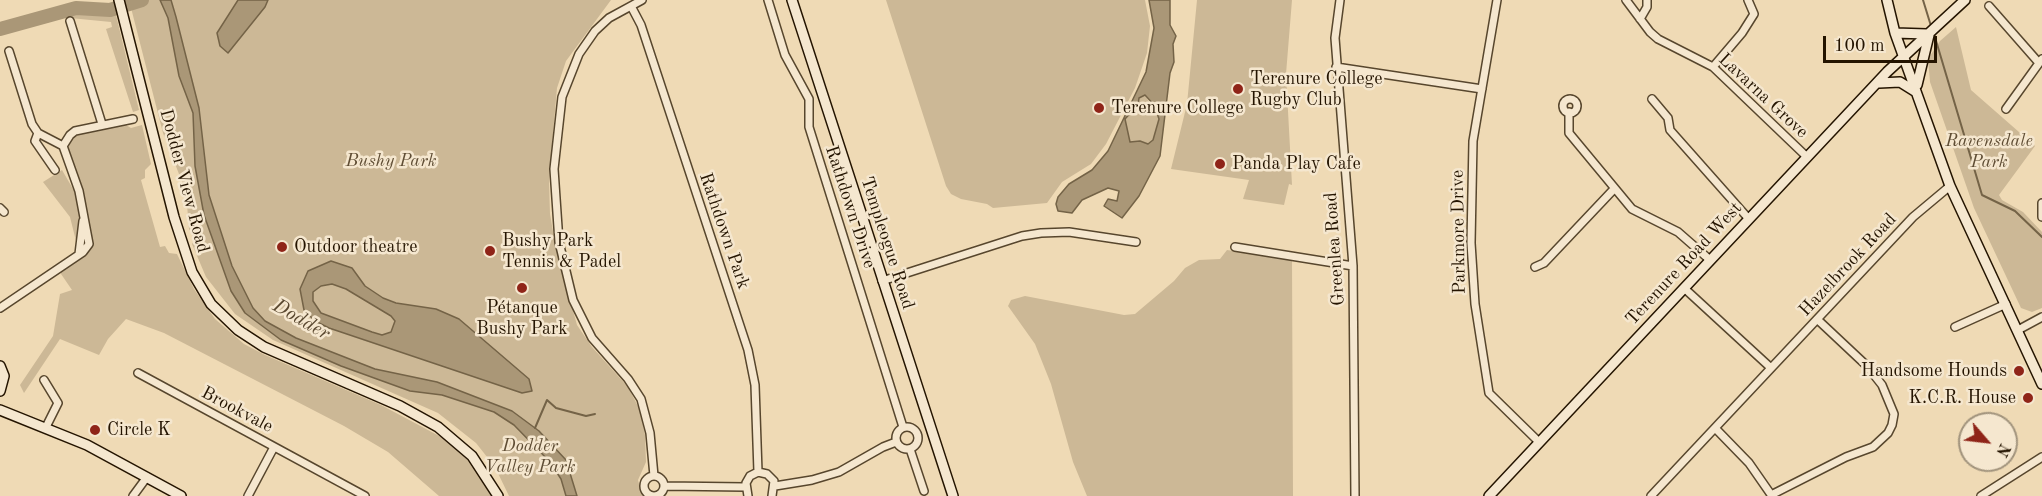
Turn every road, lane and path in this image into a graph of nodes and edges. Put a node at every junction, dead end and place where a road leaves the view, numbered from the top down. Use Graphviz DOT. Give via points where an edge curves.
graph roads {
  1 [pos="642,0"];
  2 [pos="768,0"];
  3 [pos="792,0"];
  4 [pos="1340,0"];
  5 [pos="1497,0"];
  6 [pos="1626,0"];
  7 [pos="1647,0"];
  8 [pos="1748,0"];
  9 [pos="1887,0"];
  10 [pos="1965,0"];
  11 [pos="121,4"];
  12 [pos="632,6"];
  13 [pos="1989,6"];
  14 [pos="1640,19"];
  15 [pos="70,21"];
  16 [pos="1895,33"];
  17 [pos="1928,33"];
  18 [pos="9,51"];
  19 [pos="1904,55"];
  20 [pos="2040,61"];
  21 [pos="1713,66"];
  22 [pos="1336,67"];
  23 [pos="1879,83"];
  24 [pos="1482,89"];
  25 [pos="1916,92"];
  26 [pos="1652,99"];
  27 [pos="2006,109"];
  28 [pos="1569,112"];
  29 [pos="133,119"];
  30 [pos="102,124"];
  31 [pos="38,133"];
  32 [pos="63,146"];
  33 [pos="1807,157"];
  34 [pos="55,170"];
  35 [pos="1950,186"];
  36 [pos="1614,189"];
  37 [pos="2042,203"];
  38 [pos="2042,217"];
  39 [pos="1748,218"];
  40 [pos="1136,242"];
  41 [pos="1235,247"];
  42 [pos="1710,260"];
  43 [pos="1353,266"];
  44 [pos="1535,267"];
  45 [pos="882,281"];
  46 [pos="1684,288"];
  47 [pos="2006,304"];
  48 [pos="0,308"];
  49 [pos="2042,317"];
  50 [pos="1818,320"];
  51 [pos="1954,327"];
  52 [pos="2018,330"];
  53 [pos="0,366"];
  54 [pos="1771,368"];
  55 [pos="138,373"];
  56 [pos="44,380"];
  57 [pos="2042,384"];
  58 [pos="0,392"];
  59 [pos="0,410"];
  60 [pos="46,427"];
  61 [pos="903,427"];
  62 [pos="1715,428"];
  63 [pos="896,442"];
  64 [pos="1539,442"];
  65 [pos="274,447"];
  66 [pos="910,449"];
  67 [pos="2042,457"];
  68 [pos="758,472"];
  69 [pos="654,476"];
  70 [pos="147,477"];
  71 [pos="664,486"];
  72 [pos="775,486"];
  73 [pos="745,487"];
  74 [pos="924,491"];
  75 [pos="133,496"];
  76 [pos="181,496"];
  77 [pos="248,496"];
  78 [pos="365,496"];
  79 [pos="498,496"];
  80 [pos="652,496"];
  81 [pos="748,496"];
  82 [pos="772,496"];
  83 [pos="953,496"];
  84 [pos="1355,496"];
  85 [pos="1489,496"];
  86 [pos="1651,496"];
  87 [pos="1772,496"];
  88 [pos="1981,496"];
  1 -- 12 [label="street"];
  2 -- 61 [label="street, Rathdown Drive" via="785,55 809,99 808,127"];
  3 -- 45 [label="main road, Templeogue Road"];
  4 -- 22 [label="street, Greenlea Road"];
  5 -- 24 [label="street, Parkmore Drive"];
  6 -- 14 [label="street, Lavarna Grove"];
  7 -- 14 [label="street"];
  8 -- 21 [label="street" via="1754,14"];
  9 -- 16 [label="main road"];
  10 -- 17 [label="main road, Terenure Road West"];
  11 -- 79 [label="main road, Dodder View Road" via="174,217 192,272 211,303 238,330 264,347 400,406 438,427 472,456"];
  12 -- 68 [label="street, Rathdown Park" via="748,350 755,385"];
  12 -- 69 [label="street" via="595,31 568,76 554,169 559,242 573,300 592,338 640,399 650,433"];
  13 -- 20 [label="street"];
  14 -- 21 [label="street, Lavarna Grove" via="1658,39"];
  15 -- 30 [label="street"];
  16 -- 17 [label="main road"];
  16 -- 19 [label="main road"];
  17 -- 19 [label="main road, Terenure Road West"];
  17 -- 25 [label="main road"];
  18 -- 31 [label="street"];
  19 -- 23 [label="main road, Terenure Road West"];
  19 -- 25 [label="main road"];
  20 -- 27 [label="street"];
  21 -- 33 [label="street, Lavarna Grove"];
  22 -- 24 [label="street"];
  22 -- 43 [label="street, Greenlea Road"];
  23 -- 25 [label="main road" via="1900,82"];
  23 -- 33 [label="main road, Terenure Road West"];
  24 -- 64 [label="street, Parkmore Drive" via="1473,141 1471,243 1475,303 1490,393"];
  25 -- 35 [label="main road"];
  26 -- 39 [label="street" via="1668,118 1670,130"];
  28 -- 36 [label="street" via="1569,133"];
  29 -- 30 [label="street"];
  30 -- 32 [label="street" via="75,131"];
  31 -- 32 [label="street"];
  31 -- 34 [label="street" via="35,141"];
  32 -- 48 [label="street" via="90,240 85,250"];
  33 -- 39 [label="main road, Terenure Road West"];
  35 -- 47 [label="main road"];
  35 -- 50 [label="street, Hazelbrook Road" via="1913,217"];
  36 -- 42 [label="street" via="1632,208 1678,232"];
  36 -- 44 [label="street" via="1544,263"];
  37 -- 38 [label="street"];
  39 -- 42 [label="main road, Terenure Road West"];
  40 -- 45 [label="street" via="1069,232 1041,233"];
  41 -- 43 [label="street"];
  42 -- 46 [label="main road, Terenure Road West"];
  43 -- 84 [label="street, Greenlea Road"];
  45 -- 83 [label="main road, Templeogue Road"];
  46 -- 54 [label="street"];
  46 -- 64 [label="main road, Terenure Road West"];
  47 -- 51 [label="street"];
  47 -- 52 [label="main road"];
  49 -- 52 [label="street"];
  50 -- 54 [label="street, Hazelbrook Road"];
  50 -- 87 [label="street" via="1882,385 1894,414 1892,426 1873,447"];
  52 -- 57 [label="main road"];
  53 -- 58 [label="main road" via="4,381"];
  54 -- 62 [label="street, Hazelbrook Road"];
  55 -- 65 [label="street, Brookvale"];
  56 -- 60 [label="street" via="58,403"];
  59 -- 60 [label="main road"];
  60 -- 70 [label="main road"];
  61 -- 63 [label="street" via="897,431"];
  61 -- 66 [label="street, Rathdown Drive" via="912,427 918,435 916,445"];
  62 -- 86 [label="street, Hazelbrook Road"];
  62 -- 87 [label="street" via="1749,463"];
  63 -- 66 [label="street" via="903,449"];
  63 -- 72 [label="street" via="839,472"];
  64 -- 85 [label="main road, Terenure Road West"];
  65 -- 77 [label="street, Brookvale"];
  65 -- 78 [label="street"];
  66 -- 74 [label="street, Rathdown Drive"];
  67 -- 88 [label="street"];
  68 -- 72 [label="street" via="771,477"];
  68 -- 73 [label="street" via="750,476"];
  69 -- 71 [label="street" via="660,477"];
  69 -- 80 [label="street" via="644,484"];
  70 -- 75 [label="street"];
  70 -- 76 [label="main road"];
  71 -- 73 [label="street"];
  71 -- 80 [label="street" via="661,494"];
  72 -- 82 [label="street"];
  73 -- 81 [label="street"];
}
